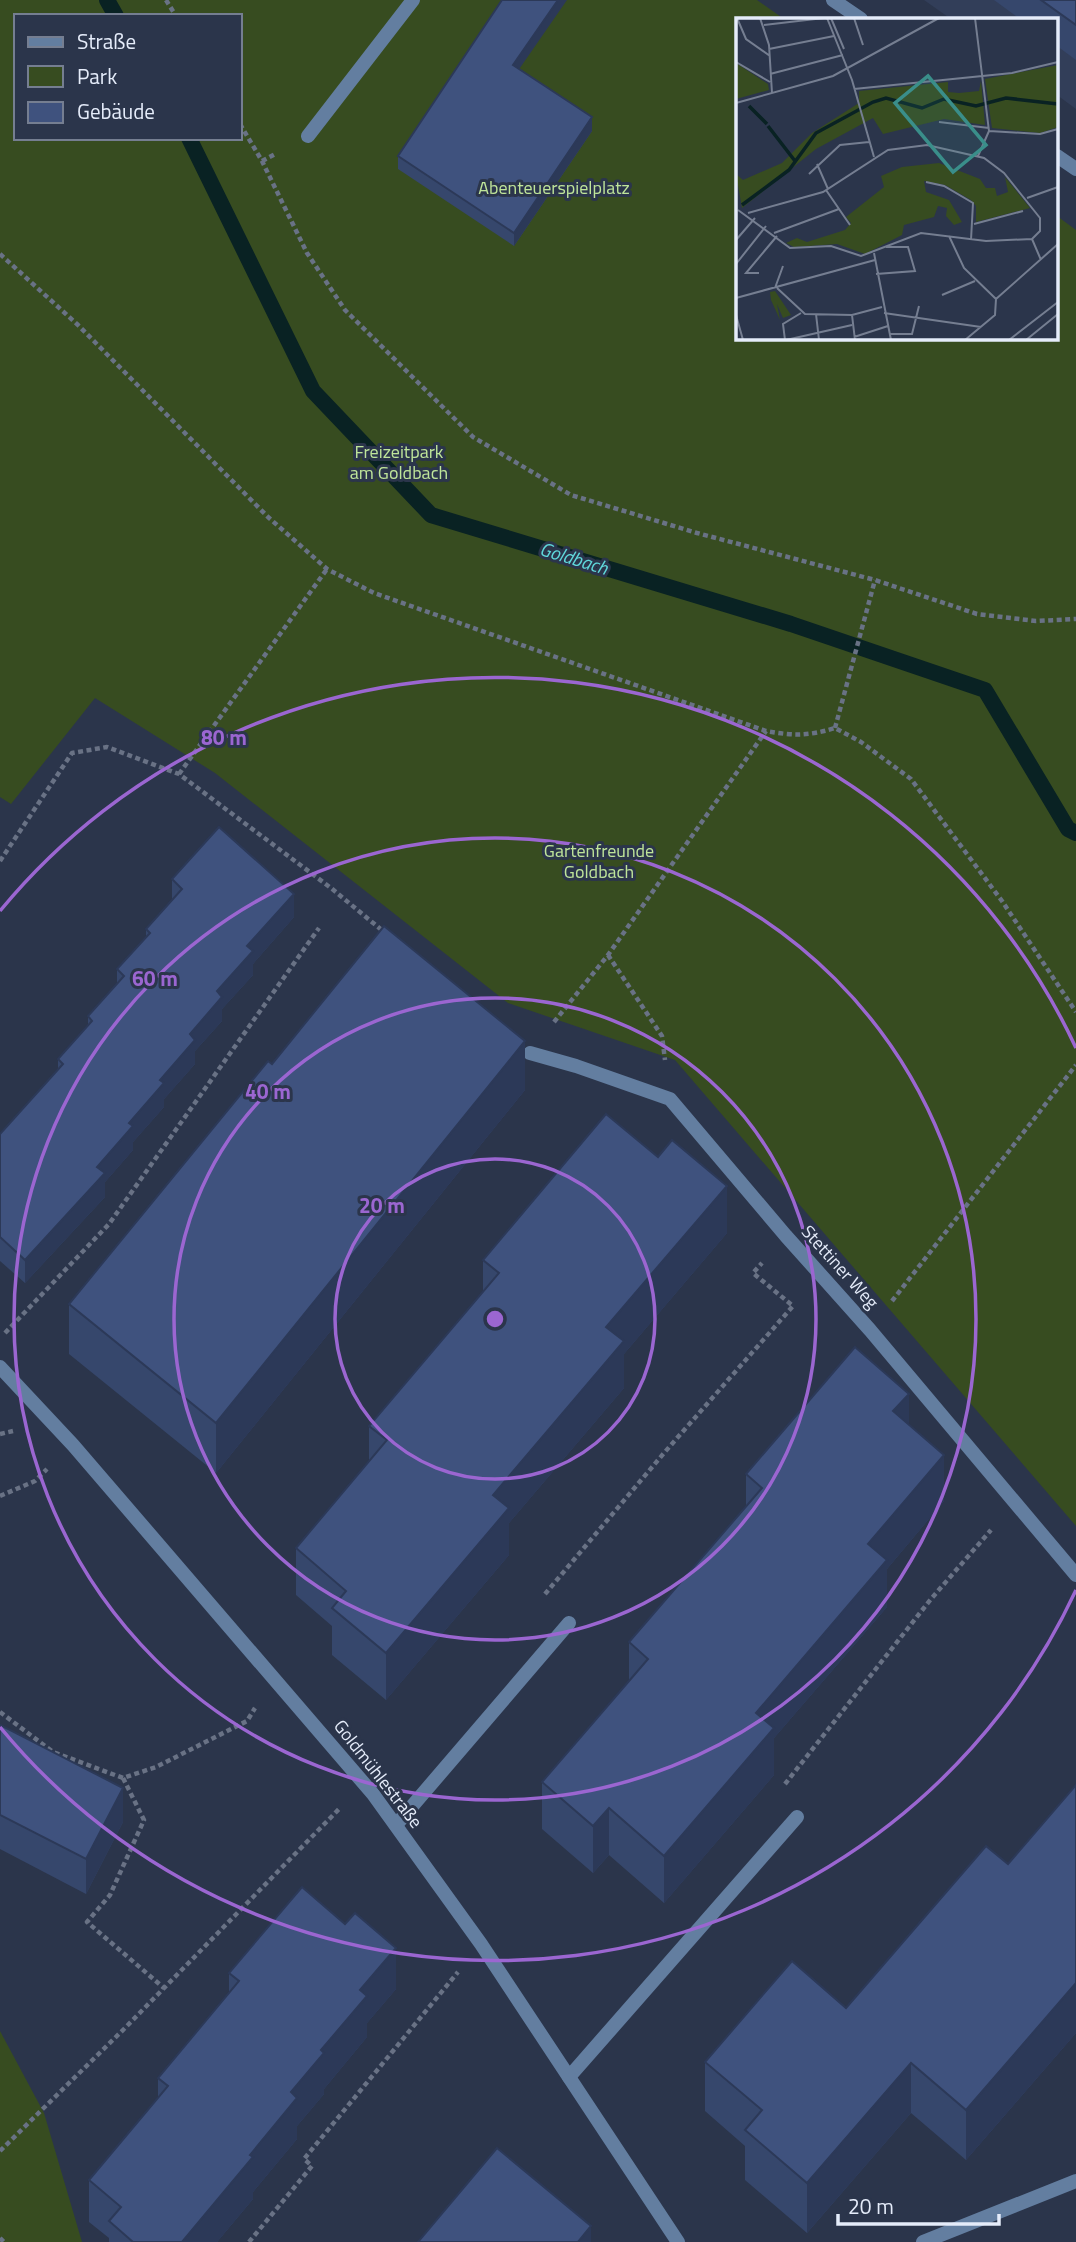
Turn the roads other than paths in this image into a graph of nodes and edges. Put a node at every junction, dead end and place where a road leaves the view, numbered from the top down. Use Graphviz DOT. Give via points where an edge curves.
graph roads {
  1 [pos="413,0"];
  2 [pos="833,0"];
  3 [pos="860,18"];
  4 [pos="308,136"];
  5 [pos="1058,157"];
  6 [pos="1076,169"];
  7 [pos="530,1053"];
  8 [pos="0,1367"];
  9 [pos="1076,1575"];
  10 [pos="569,1623"];
  11 [pos="797,1818"];
  12 [pos="396,1825"];
  13 [pos="569,2077"];
  14 [pos="1076,2181"];
  15 [pos="678,2242"];
  16 [pos="923,2242"];
  1 -- 4 [label="street"];
  2 -- 3 [label="street"];
  5 -- 6 [label="street"];
  7 -- 9 [label="street, Stettiner Weg" via="670,1099"];
  8 -- 12 [label="street, Goldmühlestraße" via="276,1678"];
  10 -- 12 [label="street"];
  11 -- 13 [label="street"];
  12 -- 13 [label="street, Goldmühlestraße"];
  13 -- 15 [label="street, Goldmühlestraße"];
  14 -- 16 [label="street"];
}
